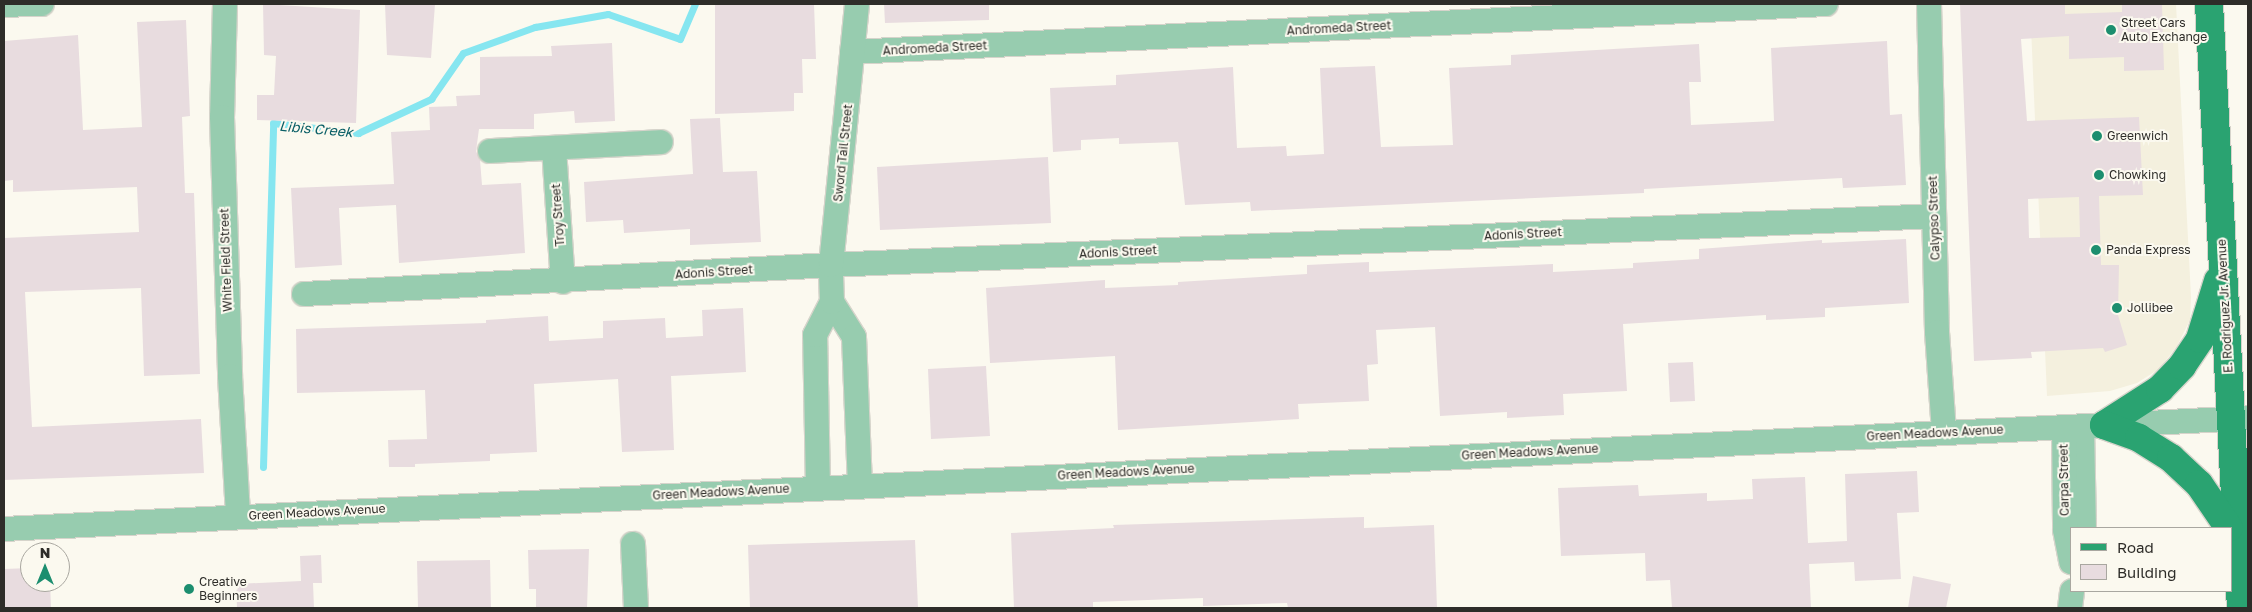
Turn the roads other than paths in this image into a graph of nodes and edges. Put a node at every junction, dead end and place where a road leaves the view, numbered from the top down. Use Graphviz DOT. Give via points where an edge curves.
graph roads {
  1 [pos="42,4"];
  2 [pos="225,4"];
  3 [pos="857,4"];
  4 [pos="1826,4"];
  5 [pos="1930,4"];
  6 [pos="2209,4"];
  7 [pos="4,5"];
  8 [pos="852,52"];
  9 [pos="661,142"];
  10 [pos="554,148"];
  11 [pos="490,151"];
  12 [pos="1934,216"];
  13 [pos="831,265"];
  14 [pos="2224,265"];
  15 [pos="563,282"];
  16 [pos="304,294"];
  17 [pos="832,302"];
  18 [pos="2240,418"];
  19 [pos="2083,426"];
  20 [pos="1944,432"];
  21 [pos="860,485"];
  22 [pos="818,487"];
  23 [pos="238,516"];
  24 [pos="2084,527"];
  25 [pos="2227,527"];
  26 [pos="4,529"];
  27 [pos="2233,536"];
  28 [pos="634,544"];
  29 [pos="2070,557"];
  30 [pos="2072,592"];
  31 [pos="636,608"];
  32 [pos="2070,608"];
  33 [pos="2241,608"];
  1 -- 7 [label="street"];
  2 -- 23 [label="street, White Field Street" via="222,127"];
  3 -- 8 [label="street, Sword Tail Street"];
  4 -- 8 [label="street, Andromeda Street"];
  5 -- 12 [label="street, Calypso Street"];
  6 -- 14 [label="main road, E. Rodriguez Jr. Avenue"];
  8 -- 13 [label="street, Sword Tail Street"];
  9 -- 10 [label="street"];
  10 -- 11 [label="street"];
  10 -- 15 [label="street, Troy Street"];
  12 -- 13 [label="street, Adonis Street"];
  12 -- 20 [label="street, Calypso Street"];
  13 -- 15 [label="street, Adonis Street"];
  13 -- 17 [label="street, Sword Tail Street"];
  14 -- 18 [label="main road, E. Rodriguez Jr. Avenue"];
  14 -- 19 [label="main road" via="2200,339 2182,366 2160,389"];
  15 -- 16 [label="street, Adonis Street"];
  17 -- 21 [label="street" via="854,337"];
  17 -- 22 [label="street, Sword Tail Street" via="815,335"];
  18 -- 19 [label="street, Green Meadows Avenue"];
  18 -- 27 [label="main road, E. Rodriguez Jr. Avenue"];
  19 -- 20 [label="street, Green Meadows Avenue"];
  19 -- 24 [label="street, Carpa Street"];
  19 -- 25 [label="main road" via="2139,438 2171,458 2199,484"];
  19 -- 29 [label="street, Carpa Street" via="2065,530"];
  20 -- 21 [label="street, Green Meadows Avenue"];
  21 -- 22 [label="street, Green Meadows Avenue"];
  22 -- 23 [label="street, Green Meadows Avenue"];
  23 -- 26 [label="street, Green Meadows Avenue"];
  27 -- 33 [label="main road, E. Rodriguez Jr. Avenue"];
  28 -- 31 [label="street"];
  30 -- 32 [label="street"];
}
